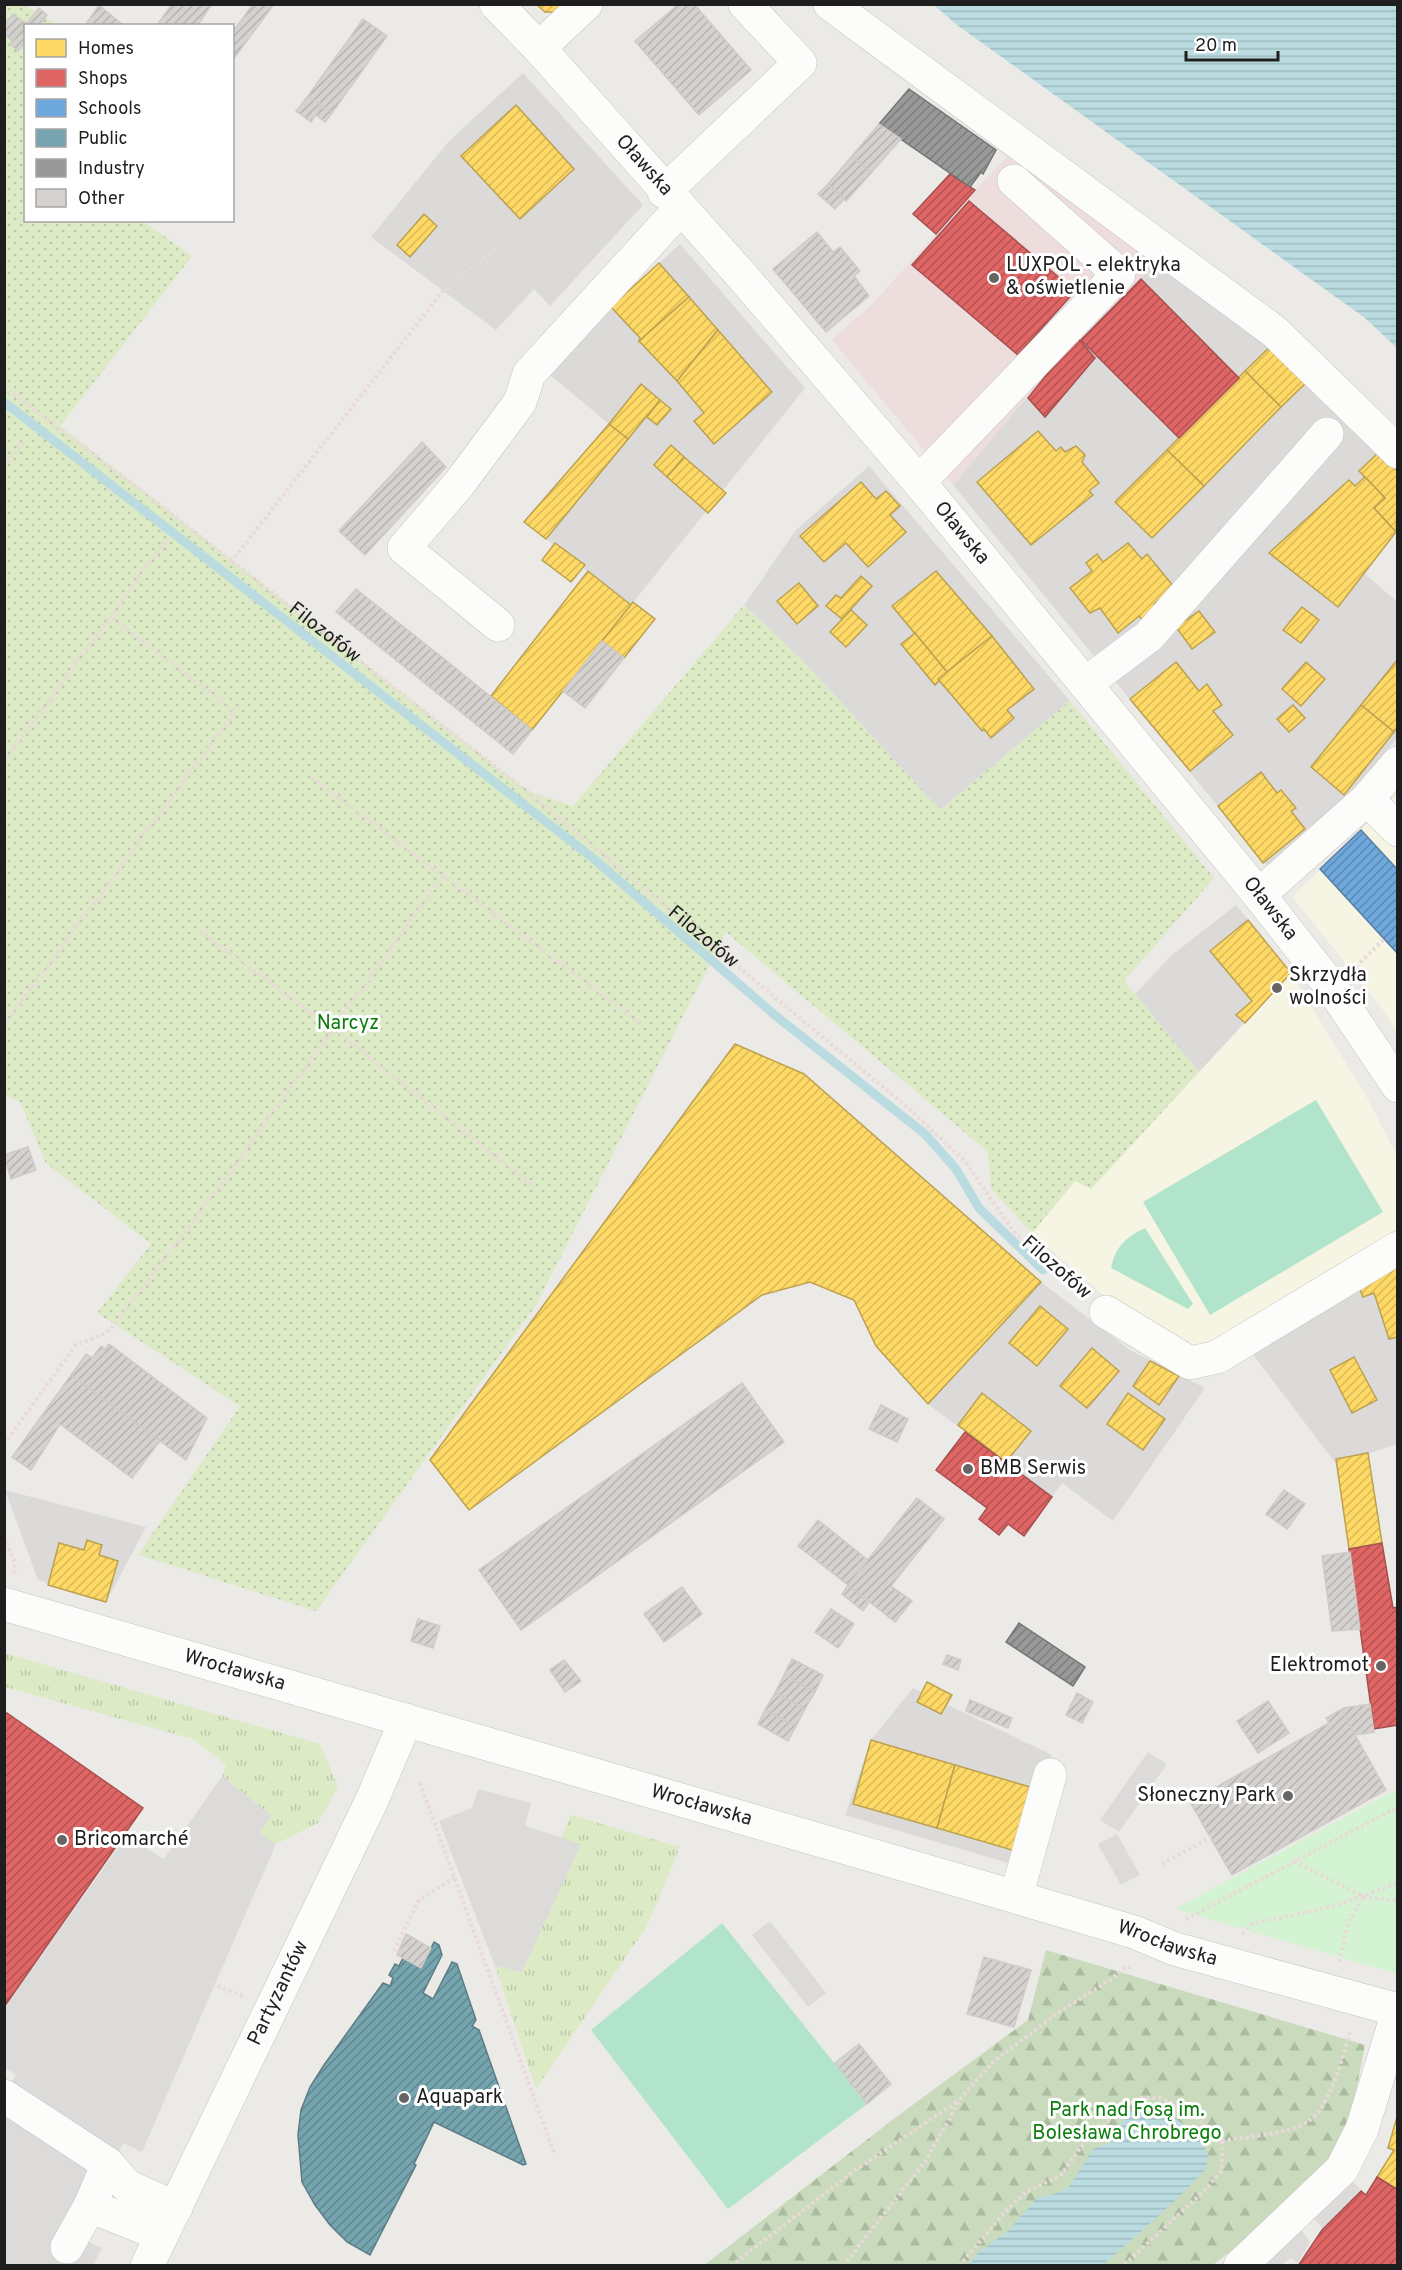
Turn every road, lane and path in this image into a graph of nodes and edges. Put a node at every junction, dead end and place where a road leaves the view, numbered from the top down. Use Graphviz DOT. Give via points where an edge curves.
graph roads {
  1 [pos="496,4"];
  2 [pos="586,4"];
  3 [pos="746,4"];
  4 [pos="830,4"];
  5 [pos="539,48"];
  6 [pos="1014,181"];
  7 [pos="672,200"];
  8 [pos="502,243"];
  9 [pos="4,387"];
  10 [pos="1327,434"];
  11 [pos="24,441"];
  12 [pos="1398,452"];
  13 [pos="4,468"];
  14 [pos="919,482"];
  15 [pos="168,538"];
  16 [pos="231,562"];
  17 [pos="110,616"];
  18 [pos="498,625"];
  19 [pos="1085,684"];
  20 [pos="4,762"];
  21 [pos="1398,763"];
  22 [pos="312,778"];
  23 [pos="1367,799"];
  24 [pos="1398,830"];
  25 [pos="443,876"];
  26 [pos="1258,895"];
  27 [pos="200,931"];
  28 [pos="1384,939"];
  29 [pos="1349,973"];
  30 [pos="640,1023"];
  31 [pos="4,1025"];
  32 [pos="332,1028"];
  33 [pos="1398,1086"];
  34 [pos="535,1187"];
  35 [pos="1398,1248"];
  36 [pos="1106,1311"];
  37 [pos="4,1444"];
  38 [pos="4,1604"];
  39 [pos="406,1720"];
  40 [pos="1050,1775"];
  41 [pos="420,1783"];
  42 [pos="1398,1807"];
  43 [pos="1211,1838"];
  44 [pos="1294,1861"];
  45 [pos="1162,1864"];
  46 [pos="455,1877"];
  47 [pos="1398,1883"];
  48 [pos="1016,1897"];
  49 [pos="1364,1897"];
  50 [pos="1398,1901"];
  51 [pos="1185,1919"];
  52 [pos="1238,1938"];
  53 [pos="53,1939"];
  54 [pos="394,1951"];
  55 [pos="1338,1966"];
  56 [pos="1125,1967"];
  57 [pos="98,1969"];
  58 [pos="184,1973"];
  59 [pos="244,1996"];
  60 [pos="1398,2011"];
  61 [pos="1350,2032"];
  62 [pos="1387,2083"];
  63 [pos="962,2098"];
  64 [pos="6,2099"];
  65 [pos="1222,2141"];
  66 [pos="554,2154"];
  67 [pos="108,2164"];
  68 [pos="90,2206"];
  69 [pos="169,2221"];
  70 [pos="67,2247"];
  71 [pos="147,2265"];
  72 [pos="730,2265"];
  73 [pos="843,2265"];
  74 [pos="959,2265"];
  75 [pos="1123,2265"];
  76 [pos="1240,2265"];
  1 -- 5 [label="street, Oławska"];
  2 -- 5 [label="street"];
  3 -- 7 [label="street" via="800,63"];
  4 -- 12 [label="street" via="1275,332"];
  5 -- 7 [label="street, Oławska"];
  6 -- 14 [label="street" via="1119,274"];
  7 -- 14 [label="street, Oławska"];
  7 -- 18 [label="street" via="529,374 520,402 459,484 404,548"];
  8 -- 16 [label="path" via="442,292"];
  9 -- 16 [label="path, Filozofów"];
  10 -- 19 [label="street" via="1149,636"];
  11 -- 13 [label="path"];
  14 -- 19 [label="street, Oławska"];
  15 -- 17 [label="path"];
  16 -- 36 [label="path, Filozofów" via="533,796 908,1107 965,1161 1012,1231"];
  17 -- 20 [label="path"];
  17 -- 31 [label="path" via="235,712"];
  19 -- 26 [label="street, Oławska"];
  21 -- 23 [label="street"];
  22 -- 25 [label="path"];
  23 -- 24 [label="street"];
  23 -- 26 [label="street"];
  25 -- 30 [label="path"];
  25 -- 32 [label="path"];
  26 -- 33 [label="street, Oławska" via="1332,988"];
  27 -- 32 [label="path"];
  28 -- 29 [label="path"];
  32 -- 34 [label="path"];
  32 -- 37 [label="path" via="115,1325 76,1345"];
  35 -- 36 [label="street, Filozofów" via="1217,1358 1191,1362"];
  38 -- 39 [label="street, Wrocławska"];
  39 -- 48 [label="street, Wrocławska"];
  39 -- 69 [label="street, Partyzantów" via="372,1800"];
  40 -- 48 [label="street"];
  41 -- 46 [label="path"];
  42 -- 44 [label="path"];
  43 -- 45 [label="path"];
  44 -- 49 [label="path"];
  44 -- 51 [label="path"];
  46 -- 54 [label="path" via="419,1900"];
  46 -- 66 [label="path"];
  47 -- 49 [label="path"];
  48 -- 60 [label="street, Wrocławska" via="1134,1932 1175,1949"];
  49 -- 50 [label="path"];
  49 -- 52 [label="path" via="1252,1924"];
  49 -- 55 [label="path" via="1349,1921"];
  53 -- 57 [label="path"];
  56 -- 63 [label="path" via="992,2063"];
  58 -- 59 [label="path"];
  60 -- 62 [label="street"];
  61 -- 65 [label="path" via="1320,2111 1308,2122"];
  62 -- 76 [label="street" via="1342,2169"];
  63 -- 72 [label="path" via="854,2171"];
  63 -- 73 [label="path" via="925,2162"];
  64 -- 67 [label="street"];
  65 -- 74 [label="path" via="1186,2109 1161,2098 1141,2098 1117,2109 1087,2139 1060,2176 1026,2192"];
  65 -- 75 [label="path" via="1222,2170"];
  67 -- 68 [label="street"];
  67 -- 69 [label="street" via="127,2186"];
  68 -- 69 [label="street"];
  68 -- 70 [label="street"];
  69 -- 71 [label="street, Partyzantów"];
}
